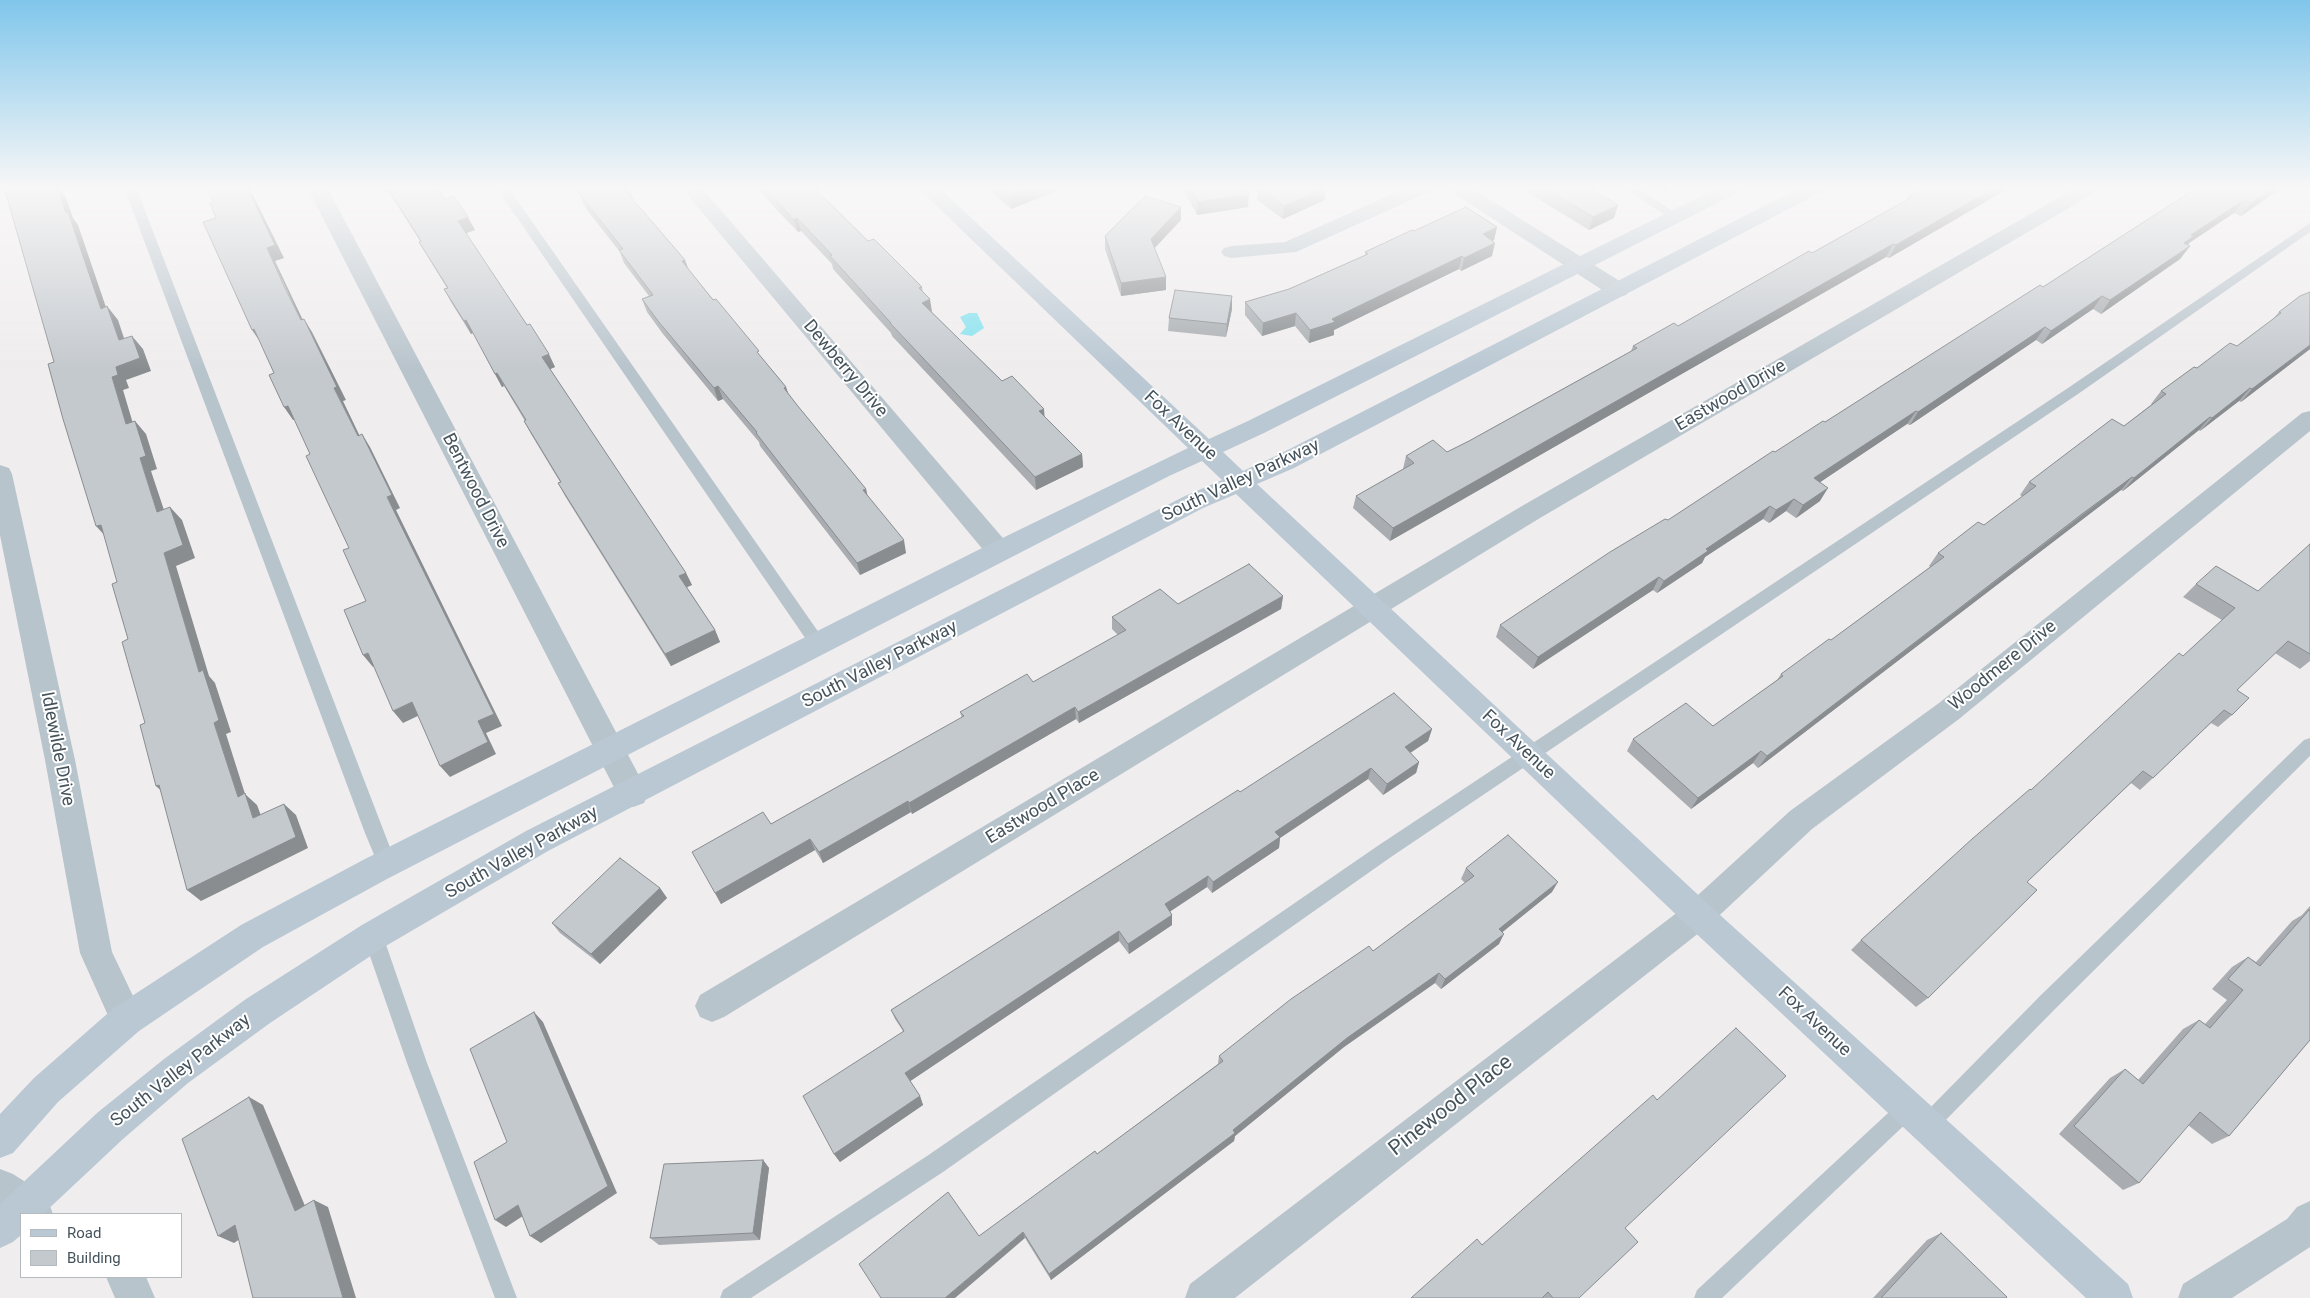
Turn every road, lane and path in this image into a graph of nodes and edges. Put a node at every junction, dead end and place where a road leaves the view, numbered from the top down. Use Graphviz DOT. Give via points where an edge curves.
graph roads {
  1 [pos="153,248"];
  2 [pos="348,248"];
  3 [pos="544,248"];
  4 [pos="742,248"];
  5 [pos="992,248"];
  6 [pos="1290,248"];
  7 [pos="1551,248"];
  8 [pos="1611,248"];
  9 [pos="1697,248"];
  10 [pos="1987,248"];
  11 [pos="2280,248"];
  12 [pos="1231,252"];
  13 [pos="1577,264"];
  14 [pos="1618,290"];
  15 [pos="2310,418"];
  16 [pos="1205,450"];
  17 [pos="0,474"];
  18 [pos="1239,482"];
  19 [pos="999,551"];
  20 [pos="1372,608"];
  21 [pos="818,644"];
  22 [pos="2310,745"];
  23 [pos="609,750"];
  24 [pos="1529,756"];
  25 [pos="633,794"];
  26 [pos="387,863"];
  27 [pos="1698,915"];
  28 [pos="373,936"];
  29 [pos="712,1006"];
  30 [pos="127,1019"];
  31 [pos="1918,1117"];
  32 [pos="0,1140"];
  33 [pos="20,1201"];
  34 [pos="2310,1220"];
  35 [pos="0,1229"];
  36 [pos="126,1278"];
  37 [pos="136,1298"];
  38 [pos="506,1298"];
  39 [pos="731,1298"];
  40 [pos="1204,1298"];
  41 [pos="1705,1298"];
  42 [pos="2114,1298"];
  43 [pos="2197,1298"];
  1 -- 26 [label="lane"];
  2 -- 23 [label="street, Bentwood Drive"];
  3 -- 21 [label="lane"];
  4 -- 19 [label="street, Dewberry Drive"];
  5 -- 16 [label="main road, Fox Avenue"];
  6 -- 12 [label="street"];
  7 -- 13 [label="street"];
  8 -- 13 [label="main road"];
  9 -- 14 [label="main road, South Valley Parkway"];
  10 -- 20 [label="street, Eastwood Drive"];
  11 -- 24 [label="lane" via="2073,391"];
  13 -- 14 [label="street"];
  13 -- 16 [label="main road"];
  14 -- 18 [label="main road, South Valley Parkway" via="1285,462"];
  15 -- 27 [label="street, Woodmere Drive" via="1949,710 1801,820"];
  16 -- 18 [label="main road, Fox Avenue"];
  16 -- 19 [label="main road"];
  17 -- 30 [label="street, Idlewilde Drive" via="60,760 96,953"];
  18 -- 20 [label="main road, Fox Avenue"];
  18 -- 25 [label="main road, South Valley Parkway" via="1194,502"];
  19 -- 21 [label="main road"];
  20 -- 24 [label="main road, Fox Avenue"];
  20 -- 29 [label="street, Eastwood Place"];
  21 -- 23 [label="main road"];
  22 -- 31 [label="lane" via="2048,1002"];
  23 -- 25 [label="street, Bentwood Drive"];
  23 -- 26 [label="main road"];
  24 -- 27 [label="main road, Fox Avenue"];
  24 -- 39 [label="lane" via="1385,851 935,1164"];
  25 -- 28 [label="main road, South Valley Parkway" via="538,841"];
  26 -- 30 [label="main road" via="252,936"];
  27 -- 31 [label="main road, Fox Avenue"];
  27 -- 40 [label="street, Pinewood Place"];
  28 -- 33 [label="main road, South Valley Parkway" via="258,1011 176,1071"];
  28 -- 38 [label="lane"];
  30 -- 32 [label="main road" via="46,1090"];
  31 -- 41 [label="lane"];
  31 -- 42 [label="main road, Fox Avenue"];
  33 -- 35 [label="main road, South Valley Parkway"];
  34 -- 43 [label="street" via="2300,1232"];
  36 -- 37 [label="street"];
}
